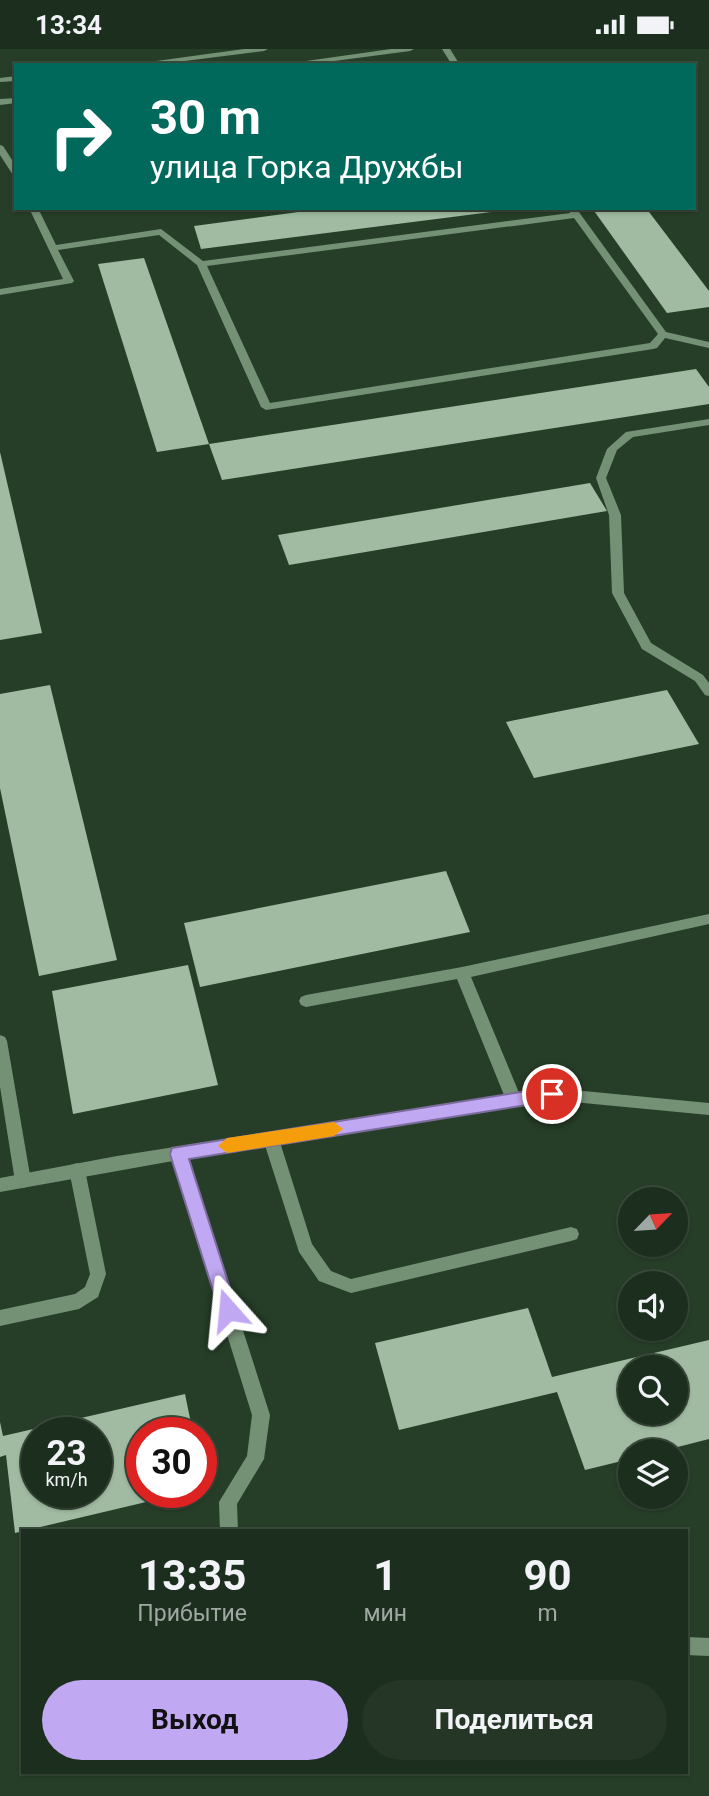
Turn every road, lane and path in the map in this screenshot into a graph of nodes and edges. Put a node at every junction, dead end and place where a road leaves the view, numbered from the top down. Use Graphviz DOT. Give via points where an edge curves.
graph roads {
  1 [pos="264,49"];
  2 [pos="410,49"];
  3 [pos="148,63"];
  4 [pos="298,63"];
  5 [pos="3,150"];
  6 [pos="14,169"];
  7 [pos="34,210"];
  8 [pos="573,212"];
  9 [pos="53,248"];
  10 [pos="201,264"];
  11 [pos="0,292"];
  12 [pos="663,334"];
  13 [pos="709,345"];
  14 [pos="709,422"];
  15 [pos="709,692"];
  16 [pos="709,919"];
  17 [pos="462,972"];
  18 [pos="306,1001"];
  19 [pos="0,1041"];
  20 [pos="514,1100"];
  21 [pos="709,1109"];
  22 [pos="271,1139"];
  23 [pos="179,1154"];
  24 [pos="77,1170"];
  25 [pos="23,1181"];
  26 [pos="0,1185"];
  27 [pos="572,1234"];
  28 [pos="0,1318"];
  29 [pos="229,1529"];
  30 [pos="688,1647"];
  31 [pos="709,1647"];
  1 -- 3 [label="street"];
  2 -- 4 [label="street"];
  5 -- 6 [label="street"];
  7 -- 9 [label="street"];
  8 -- 10 [label="street"];
  8 -- 12 [label="street"];
  9 -- 10 [label="street" via="161,232"];
  9 -- 11 [label="street" via="69,281"];
  10 -- 12 [label="street" via="266,407 653,346"];
  12 -- 13 [label="street"];
  14 -- 15 [label="street" via="629,434 612,449 601,478 615,515 618,593 646,646 699,678"];
  16 -- 17 [label="street"];
  17 -- 18 [label="street"];
  17 -- 20 [label="street"];
  19 -- 25 [label="street"];
  20 -- 21 [label="street" via="552,1094"];
  20 -- 22 [label="street"];
  22 -- 23 [label="street"];
  22 -- 27 [label="street" via="304,1247 325,1276 351,1286"];
  23 -- 24 [label="street"];
  23 -- 29 [label="street" via="261,1415 255,1459 228,1502"];
  24 -- 25 [label="street"];
  24 -- 28 [label="street" via="97,1274 92,1292 79,1301"];
  25 -- 26 [label="street"];
  30 -- 31 [label="street"];
}
